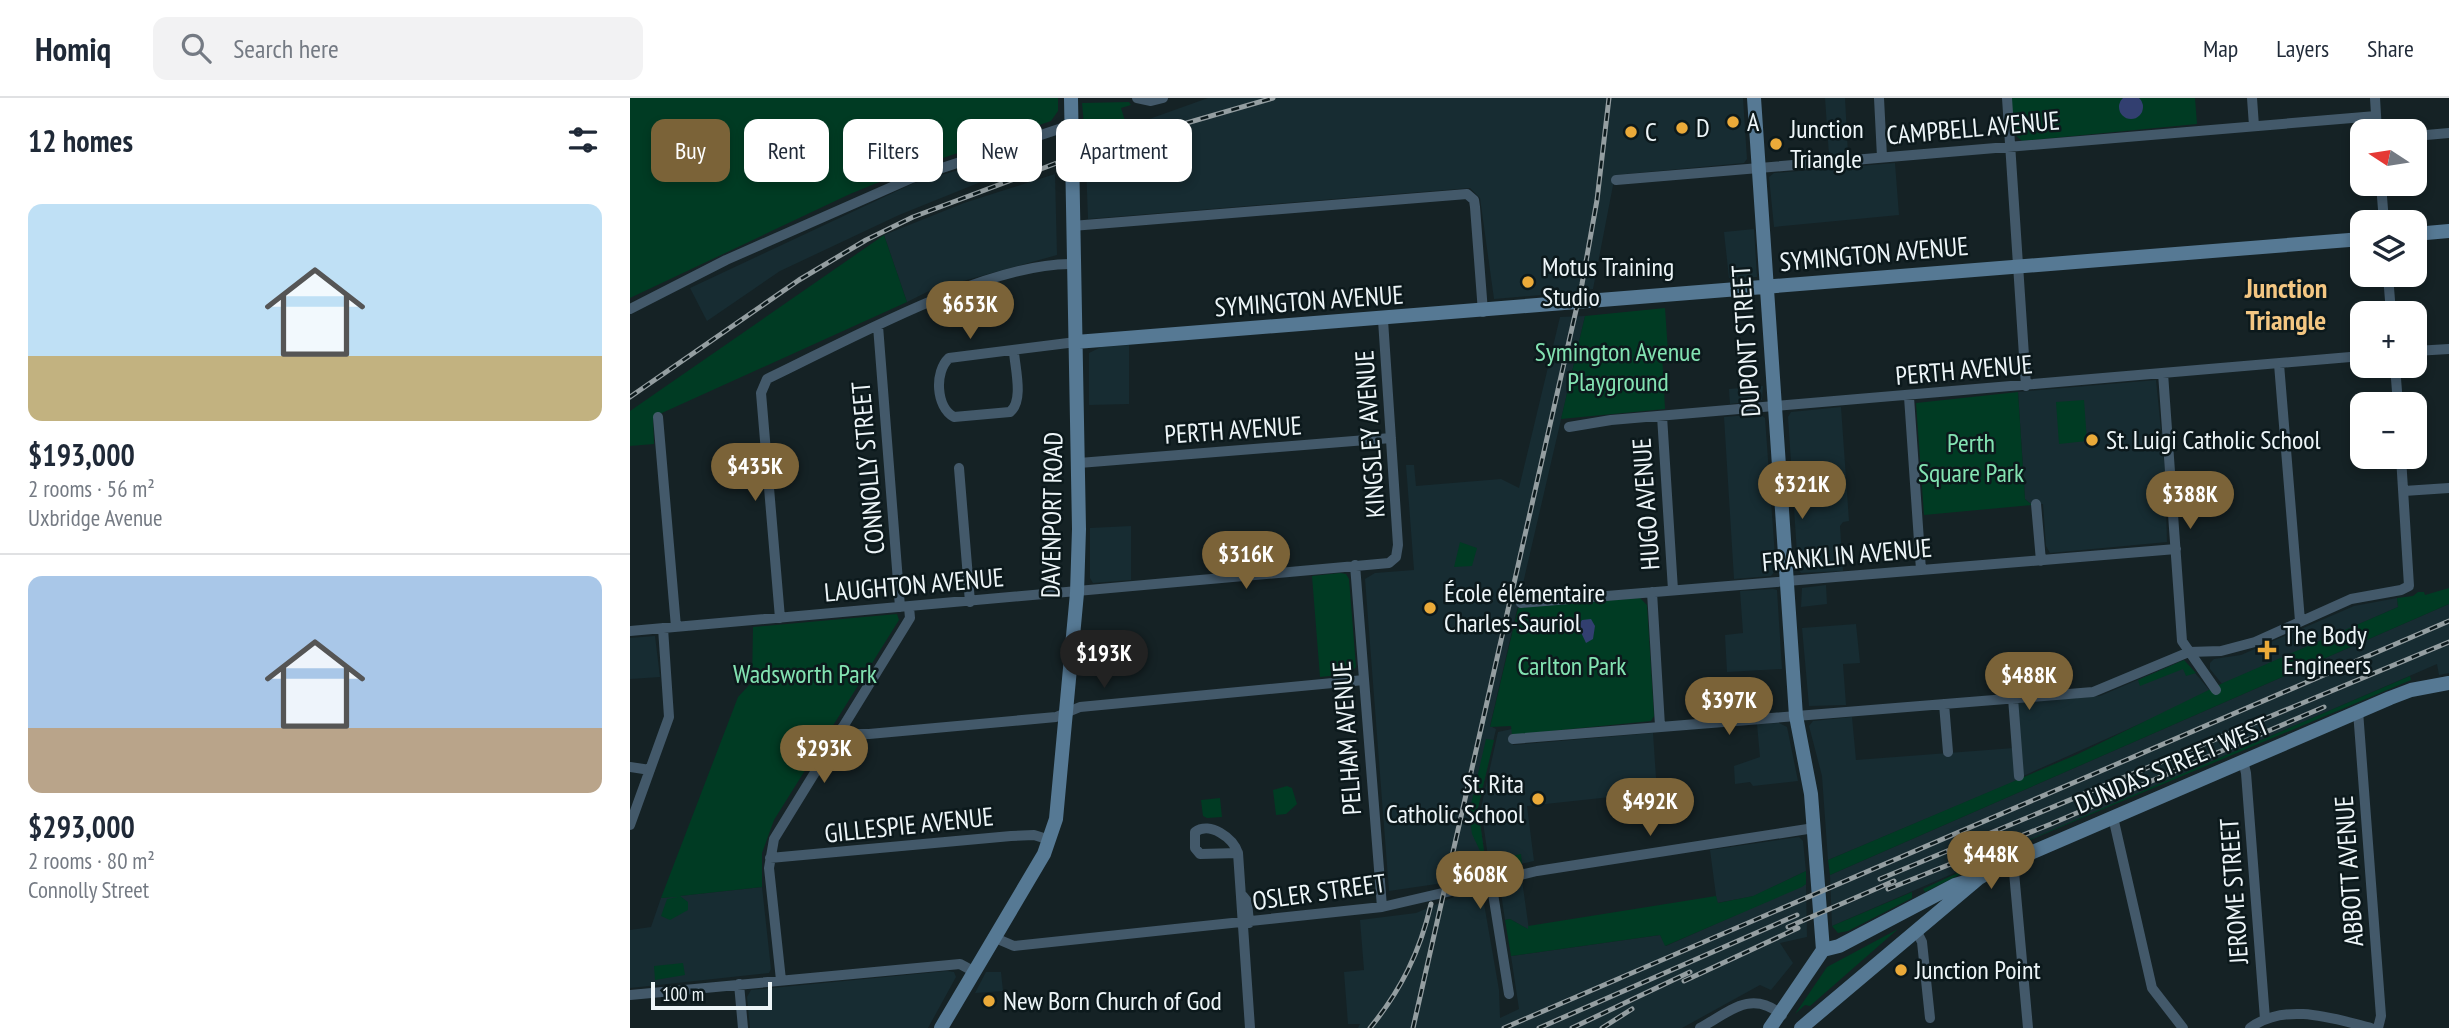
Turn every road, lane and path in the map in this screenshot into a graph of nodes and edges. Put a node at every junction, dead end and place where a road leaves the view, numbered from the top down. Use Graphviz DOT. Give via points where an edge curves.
graph roads {
  1 [pos="1071,98"];
  2 [pos="1137,98"];
  3 [pos="1163,98"];
  4 [pos="1754,98"];
  5 [pos="1879,98"];
  6 [pos="2007,98"];
  7 [pos="2252,98"];
  8 [pos="2375,98"];
  9 [pos="2376,116"];
  10 [pos="1071,119"];
  11 [pos="2376,119"];
  12 [pos="2254,126"];
  13 [pos="1056,130"];
  14 [pos="2449,133"];
  15 [pos="2427,135"];
  16 [pos="2010,146"];
  17 [pos="1882,158"];
  18 [pos="1758,168"];
  19 [pos="1616,180"];
  20 [pos="1072,182"];
  21 [pos="1072,226"];
  22 [pos="2449,231"];
  23 [pos="2427,233"];
  24 [pos="2350,240"];
  25 [pos="1073,264"];
  26 [pos="2019,266"];
  27 [pos="1767,287"];
  28 [pos="630,309"];
  29 [pos="1483,312"];
  30 [pos="1383,320"];
  31 [pos="878,326"];
  32 [pos="1076,342"];
  33 [pos="2449,349"];
  34 [pos="2427,350"];
  35 [pos="1014,352"];
  36 [pos="2350,357"];
  37 [pos="2279,364"];
  38 [pos="2163,373"];
  39 [pos="2026,386"];
  40 [pos="1909,397"];
  41 [pos="1776,406"];
  42 [pos="1662,416"];
  43 [pos="658,417"];
  44 [pos="1569,427"];
  45 [pos="1391,438"];
  46 [pos="1079,463"];
  47 [pos="959,468"];
  48 [pos="2403,469"];
  49 [pos="2449,488"];
  50 [pos="2404,491"];
  51 [pos="2036,504"];
  52 [pos="1398,545"];
  53 [pos="2176,549"];
  54 [pos="2040,561"];
  55 [pos="1356,565"];
  56 [pos="1921,570"];
  57 [pos="1788,581"];
  58 [pos="1673,590"];
  59 [pos="1651,592"];
  60 [pos="1077,593"];
  61 [pos="970,601"];
  62 [pos="1521,603"];
  63 [pos="905,607"];
  64 [pos="780,618"];
  65 [pos="2300,621"];
  66 [pos="677,627"];
  67 [pos="663,628"];
  68 [pos="630,631"];
  69 [pos="2189,652"];
  70 [pos="1364,680"];
  71 [pos="2449,683"];
  72 [pos="2216,690"];
  73 [pos="2013,698"];
  74 [pos="1944,704"];
  75 [pos="2358,711"];
  76 [pos="1066,713"];
  77 [pos="1796,716"];
  78 [pos="1660,726"];
  79 [pos="842,729"];
  80 [pos="1513,739"];
  81 [pos="1948,752"];
  82 [pos="2243,761"];
  83 [pos="630,767"];
  84 [pos="650,770"];
  85 [pos="2019,776"];
  86 [pos="2113,817"];
  87 [pos="630,825"];
  88 [pos="1814,828"];
  89 [pos="1050,840"];
  90 [pos="1238,853"];
  91 [pos="770,858"];
  92 [pos="2012,860"];
  93 [pos="1979,878"];
  94 [pos="1491,881"];
  95 [pos="1382,907"];
  96 [pos="1895,918"];
  97 [pos="1245,924"];
  98 [pos="1916,930"];
  99 [pos="993,937"];
  100 [pos="1823,950"];
  101 [pos="973,971"];
  102 [pos="781,980"];
  103 [pos="738,985"];
  104 [pos="1509,994"];
  105 [pos="630,995"];
  106 [pos="1930,1018"];
  107 [pos="2264,1019"];
  108 [pos="1782,1021"];
  109 [pos="2343,1024"];
  110 [pos="743,1028"];
  111 [pos="941,1028"];
  112 [pos="1250,1028"];
  113 [pos="1700,1028"];
  114 [pos="1770,1028"];
  115 [pos="1801,1028"];
  116 [pos="2028,1028"];
  117 [pos="2183,1028"];
  118 [pos="2250,1028"];
  119 [pos="2371,1028"];
  120 [pos="2378,1028"];
  1 -- 10 [label="street, DAVENPORT ROAD"];
  2 -- 3 [label="street"];
  4 -- 18 [label="street, DUPONT STREET"];
  5 -- 17 [label="street"];
  6 -- 16 [label="street"];
  7 -- 12 [label="street"];
  8 -- 9 [label="street"];
  9 -- 11 [label="street"];
  9 -- 12 [label="street, CAMPBELL AVENUE"];
  12 -- 16 [label="street, CAMPBELL AVENUE"];
  13 -- 28 [label="street" via="912,178 726,260"];
  14 -- 15 [label="street"];
  16 -- 17 [label="street, CAMPBELL AVENUE"];
  16 -- 26 [label="street"];
  17 -- 18 [label="street, CAMPBELL AVENUE"];
  18 -- 19 [label="street, CAMPBELL AVENUE"];
  18 -- 27 [label="street, DUPONT STREET"];
  20 -- 21 [label="street, DAVENPORT ROAD"];
  21 -- 25 [label="street, DAVENPORT ROAD"];
  21 -- 29 [label="street" via="1462,193 1471,195 1475,207"];
  22 -- 23 [label="street"];
  24 -- 26 [label="street, SYMINGTON AVENUE"];
  25 -- 31 [label="street" via="980,282"];
  25 -- 32 [label="street, DAVENPORT ROAD"];
  26 -- 27 [label="street, SYMINGTON AVENUE"];
  26 -- 39 [label="street"];
  27 -- 29 [label="street, SYMINGTON AVENUE"];
  27 -- 41 [label="street, DUPONT STREET"];
  29 -- 30 [label="street, SYMINGTON AVENUE"];
  30 -- 32 [label="street, SYMINGTON AVENUE"];
  30 -- 45 [label="street, KINGSLEY AVENUE"];
  31 -- 63 [label="street, CONNOLLY STREET"];
  31 -- 64 [label="street" via="767,379 761,387"];
  32 -- 35 [label="street, SYMINGTON AVENUE"];
  32 -- 46 [label="street, DAVENPORT ROAD"];
  33 -- 34 [label="street"];
  35 -- 35 [label="street, SYMINGTON AVENUE" via="948,359 940,376 946,412 954,417 1015,408"];
  36 -- 37 [label="street, PERTH AVENUE"];
  37 -- 38 [label="street, PERTH AVENUE"];
  37 -- 65 [label="street"];
  38 -- 39 [label="street, PERTH AVENUE"];
  38 -- 53 [label="street"];
  39 -- 40 [label="street, PERTH AVENUE"];
  40 -- 41 [label="street, PERTH AVENUE"];
  40 -- 56 [label="street"];
  41 -- 42 [label="street, PERTH AVENUE"];
  41 -- 57 [label="street, DUPONT STREET"];
  42 -- 44 [label="street, PERTH AVENUE"];
  42 -- 58 [label="street, HUGO AVENUE"];
  43 -- 66 [label="street"];
  45 -- 46 [label="street, PERTH AVENUE"];
  45 -- 52 [label="street, KINGSLEY AVENUE"];
  46 -- 60 [label="street, DAVENPORT ROAD"];
  47 -- 61 [label="street"];
  48 -- 50 [label="street"];
  49 -- 50 [label="street"];
  50 -- 65 [label="street" via="2409,586 2359,596"];
  51 -- 54 [label="street"];
  52 -- 55 [label="street, LAUGHTON AVENUE" via="1396,557 1389,563"];
  53 -- 54 [label="street, FRANKLIN AVENUE"];
  53 -- 69 [label="street" via="2182,641"];
  54 -- 56 [label="street, FRANKLIN AVENUE"];
  55 -- 60 [label="street, LAUGHTON AVENUE"];
  55 -- 70 [label="street, PELHAM AVENUE"];
  56 -- 57 [label="street, FRANKLIN AVENUE"];
  57 -- 58 [label="street, FRANKLIN AVENUE"];
  57 -- 77 [label="street, DUPONT STREET"];
  58 -- 59 [label="street, FRANKLIN AVENUE"];
  59 -- 62 [label="street, FRANKLIN AVENUE"];
  59 -- 78 [label="street"];
  60 -- 61 [label="street, LAUGHTON AVENUE"];
  60 -- 76 [label="street, DAVENPORT ROAD"];
  61 -- 63 [label="street, LAUGHTON AVENUE"];
  63 -- 64 [label="street, LAUGHTON AVENUE"];
  63 -- 79 [label="street, CONNOLLY STREET" via="910,618"];
  64 -- 66 [label="street, LAUGHTON AVENUE"];
  65 -- 69 [label="street" via="2239,647"];
  66 -- 67 [label="street, LAUGHTON AVENUE"];
  67 -- 68 [label="street, LAUGHTON AVENUE"];
  67 -- 84 [label="street" via="669,717"];
  69 -- 72 [label="street"];
  69 -- 73 [label="street" via="2093,692"];
  70 -- 76 [label="street" via="1080,707"];
  70 -- 95 [label="street, PELHAM AVENUE"];
  71 -- 75 [label="street, DUNDAS STREET WEST" via="2412,690"];
  73 -- 74 [label="street"];
  73 -- 85 [label="street"];
  74 -- 77 [label="street"];
  74 -- 81 [label="street"];
  75 -- 82 [label="street, DUNDAS STREET WEST"];
  75 -- 120 [label="street, ABBOTT AVENUE" via="2381,1016"];
  76 -- 79 [label="street" via="869,734"];
  76 -- 89 [label="street, DAVENPORT ROAD" via="1058,808"];
  77 -- 78 [label="street"];
  77 -- 88 [label="street, DUPONT STREET"];
  78 -- 80 [label="street"];
  79 -- 91 [label="street, CONNOLLY STREET" via="779,827"];
  82 -- 86 [label="street, DUNDAS STREET WEST"];
  82 -- 107 [label="street, JEROME STREET"];
  83 -- 84 [label="street"];
  84 -- 87 [label="street"];
  86 -- 92 [label="street, DUNDAS STREET WEST"];
  86 -- 117 [label="street" via="2152,988"];
  88 -- 94 [label="street, OSLER STREET"];
  88 -- 100 [label="street, DUPONT STREET"];
  89 -- 91 [label="street, GILLESPIE AVENUE" via="1011,836"];
  89 -- 99 [label="street, DAVENPORT ROAD"];
  90 -- 97 [label="street"];
  91 -- 102 [label="street, CONNOLLY STREET"];
  92 -- 93 [label="street, DUNDAS STREET WEST"];
  92 -- 116 [label="street"];
  93 -- 96 [label="street" via="1955,885"];
  93 -- 98 [label="street, DUNDAS STREET WEST"];
  94 -- 95 [label="street, OSLER STREET"];
  94 -- 104 [label="street"];
  95 -- 97 [label="street, OSLER STREET"];
  96 -- 98 [label="street" via="1908,919"];
  96 -- 100 [label="street"];
  97 -- 99 [label="street, OSLER STREET" via="1014,946"];
  97 -- 112 [label="street"];
  98 -- 106 [label="street" via="1922,942"];
  98 -- 115 [label="street, DUNDAS STREET WEST"];
  99 -- 101 [label="street, DAVENPORT ROAD"];
  100 -- 108 [label="street"];
  101 -- 102 [label="street" via="960,964"];
  101 -- 111 [label="street, DAVENPORT ROAD"];
  102 -- 103 [label="street"];
  103 -- 105 [label="street"];
  103 -- 110 [label="street"];
  107 -- 109 [label="street" via="2303,1014"];
  107 -- 118 [label="street"];
  108 -- 113 [label="street" via="1767,1004 1751,1002"];
  108 -- 114 [label="street"];
  109 -- 119 [label="street"];
}
